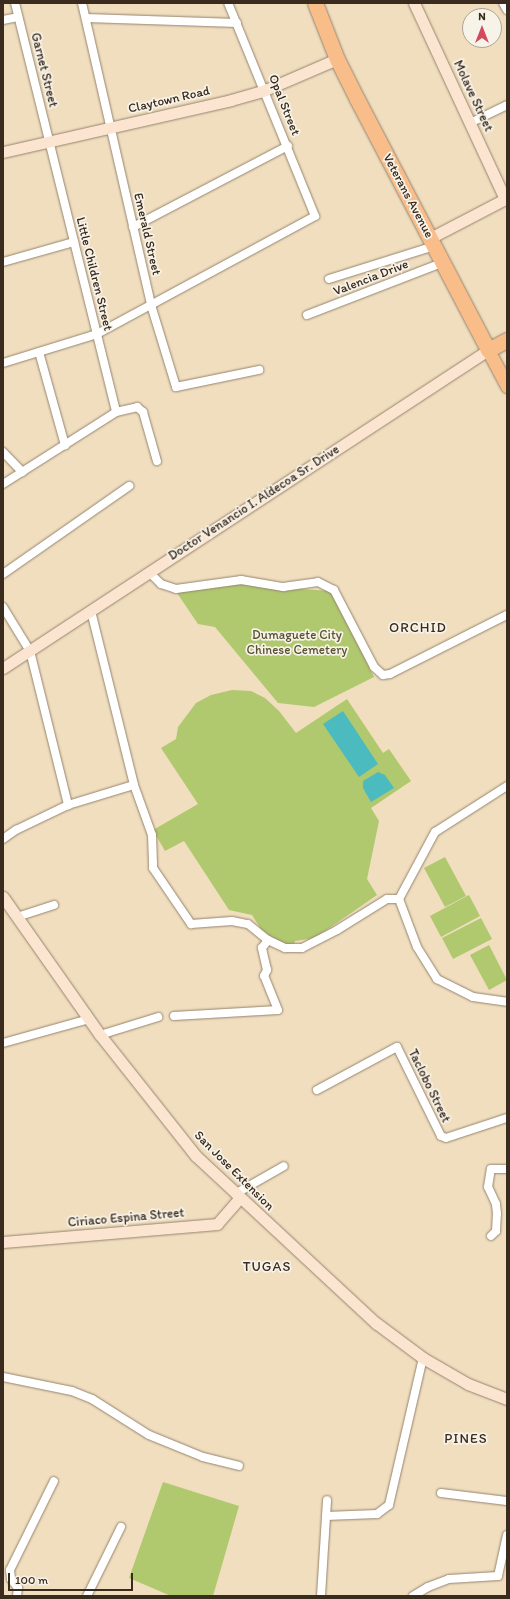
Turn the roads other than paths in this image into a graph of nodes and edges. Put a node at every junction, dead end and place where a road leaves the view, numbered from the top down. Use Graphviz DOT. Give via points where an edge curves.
graph roads {
  1 [pos="15,3"];
  2 [pos="82,3"];
  3 [pos="228,3"];
  4 [pos="315,3"];
  5 [pos="414,3"];
  6 [pos="503,3"];
  7 [pos="507,10"];
  8 [pos="18,17"];
  9 [pos="86,18"];
  10 [pos="3,20"];
  11 [pos="237,23"];
  12 [pos="337,59"];
  13 [pos="265,90"];
  14 [pos="507,105"];
  15 [pos="470,123"];
  16 [pos="110,129"];
  17 [pos="50,142"];
  18 [pos="288,146"];
  19 [pos="3,152"];
  20 [pos="506,199"];
  21 [pos="133,227"];
  22 [pos="74,242"];
  23 [pos="432,242"];
  24 [pos="3,262"];
  25 [pos="442,263"];
  26 [pos="329,279"];
  27 [pos="151,305"];
  28 [pos="307,315"];
  29 [pos="97,334"];
  30 [pos="507,340"];
  31 [pos="488,350"];
  32 [pos="39,352"];
  33 [pos="3,363"];
  34 [pos="259,370"];
  35 [pos="507,386"];
  36 [pos="116,412"];
  37 [pos="65,445"];
  38 [pos="3,452"];
  39 [pos="157,461"];
  40 [pos="22,472"];
  41 [pos="3,484"];
  42 [pos="129,486"];
  43 [pos="149,572"];
  44 [pos="3,574"];
  45 [pos="3,607"];
  46 [pos="91,611"];
  47 [pos="507,615"];
  48 [pos="30,651"];
  49 [pos="3,668"];
  50 [pos="134,785"];
  51 [pos="507,786"];
  52 [pos="68,805"];
  53 [pos="3,839"];
  54 [pos="3,897"];
  55 [pos="399,899"];
  56 [pos="54,905"];
  57 [pos="17,917"];
  58 [pos="268,940"];
  59 [pos="507,1002"];
  60 [pos="174,1016"];
  61 [pos="158,1017"];
  62 [pos="90,1018"];
  63 [pos="100,1035"];
  64 [pos="3,1043"];
  65 [pos="317,1090"];
  66 [pos="507,1118"];
  67 [pos="284,1166"];
  68 [pos="507,1169"];
  69 [pos="237,1196"];
  70 [pos="490,1236"];
  71 [pos="3,1242"];
  72 [pos="423,1358"];
  73 [pos="3,1377"];
  74 [pos="507,1399"];
  75 [pos="239,1466"];
  76 [pos="54,1481"];
  77 [pos="442,1493"];
  78 [pos="327,1500"];
  79 [pos="507,1501"];
  80 [pos="326,1516"];
  81 [pos="121,1527"];
  82 [pos="507,1535"];
  83 [pos="16,1596"];
  84 [pos="87,1596"];
  85 [pos="321,1596"];
  86 [pos="413,1596"];
  1 -- 8 [label="street, Garnet Street"];
  2 -- 9 [label="street, Emerald Street"];
  3 -- 11 [label="street, Opal Street"];
  4 -- 12 [label="highway, Veterans Avenue"];
  5 -- 15 [label="street, Molave Street"];
  6 -- 7 [label="street"];
  8 -- 10 [label="street"];
  8 -- 17 [label="street, Garnet Street"];
  9 -- 11 [label="street"];
  9 -- 16 [label="street, Emerald Street"];
  11 -- 13 [label="street, Opal Street"];
  12 -- 13 [label="street, Claytown Road"];
  12 -- 23 [label="highway, Veterans Avenue"];
  13 -- 16 [label="street, Claytown Road"];
  13 -- 18 [label="street, Opal Street"];
  14 -- 15 [label="street"];
  15 -- 20 [label="street, Molave Street"];
  16 -- 17 [label="street, Claytown Road"];
  16 -- 21 [label="street, Emerald Street"];
  17 -- 19 [label="street, Claytown Road"];
  17 -- 22 [label="street, Little Children Street"];
  18 -- 21 [label="street"];
  18 -- 27 [label="street, Opal Street" via="315,216"];
  20 -- 23 [label="street"];
  21 -- 27 [label="street, Emerald Street"];
  22 -- 24 [label="street"];
  22 -- 29 [label="street, Little Children Street"];
  23 -- 25 [label="highway, Veterans Avenue"];
  23 -- 26 [label="street"];
  25 -- 28 [label="street, Valencia Drive"];
  25 -- 31 [label="highway, Veterans Avenue"];
  27 -- 29 [label="street"];
  27 -- 34 [label="street, Emerald Street" via="176,387"];
  29 -- 32 [label="street"];
  29 -- 36 [label="street, Little Children Street"];
  30 -- 31 [label="highway, Doctor Venancio I. Aldecoa Sr. Drive"];
  31 -- 35 [label="main road, Veterans Avenue"];
  31 -- 43 [label="street, Doctor Venancio I. Aldecoa Sr. Drive"];
  32 -- 33 [label="street"];
  32 -- 37 [label="street"];
  36 -- 37 [label="street"];
  36 -- 39 [label="street" via="137,407 142,410"];
  37 -- 40 [label="street"];
  38 -- 40 [label="street"];
  40 -- 41 [label="street"];
  42 -- 44 [label="street"];
  43 -- 46 [label="street, Doctor Venancio I. Aldecoa Sr. Drive"];
  43 -- 47 [label="street" via="161,584 176,589 241,580 283,587 318,582 334,590 374,668 383,675 390,674"];
  45 -- 48 [label="street"];
  46 -- 48 [label="street, Doctor Venancio I. Aldecoa Sr. Drive"];
  46 -- 50 [label="street"];
  48 -- 49 [label="street, Doctor Venancio I. Aldecoa Sr. Drive"];
  48 -- 52 [label="street"];
  50 -- 52 [label="street"];
  50 -- 58 [label="street" via="152,835 153,868 191,924 232,921 248,924"];
  51 -- 55 [label="street" via="435,832"];
  52 -- 53 [label="street"];
  54 -- 57 [label="street, San Jose Extension"];
  55 -- 58 [label="street" via="387,899 302,948 285,948"];
  55 -- 59 [label="street" via="417,947 437,979 473,997"];
  56 -- 57 [label="street"];
  57 -- 62 [label="street, San Jose Extension"];
  58 -- 60 [label="street" via="262,948 267,970 264,976 278,1010"];
  61 -- 63 [label="street"];
  62 -- 63 [label="street, San Jose Extension"];
  62 -- 64 [label="street"];
  63 -- 69 [label="street, San Jose Extension" via="196,1156"];
  65 -- 66 [label="street, Taclobo Street" via="397,1047 440,1136 446,1138"];
  67 -- 69 [label="street"];
  68 -- 70 [label="street" via="491,1169 488,1187 496,1204 497,1214 496,1231"];
  69 -- 71 [label="street, Ciriaco Espina Street" via="218,1224"];
  69 -- 72 [label="street, San Jose Extension" via="376,1323"];
  72 -- 74 [label="street, San Jose Extension" via="468,1384"];
  72 -- 80 [label="street" via="389,1505 377,1514"];
  73 -- 75 [label="street" via="72,1391 92,1399 149,1435 203,1457"];
  76 -- 83 [label="street" via="10,1570 11,1579 18,1588"];
  77 -- 79 [label="street"];
  78 -- 80 [label="street"];
  80 -- 85 [label="street"];
  81 -- 84 [label="street"];
  82 -- 86 [label="street" via="498,1576 449,1579 428,1586"];
}
